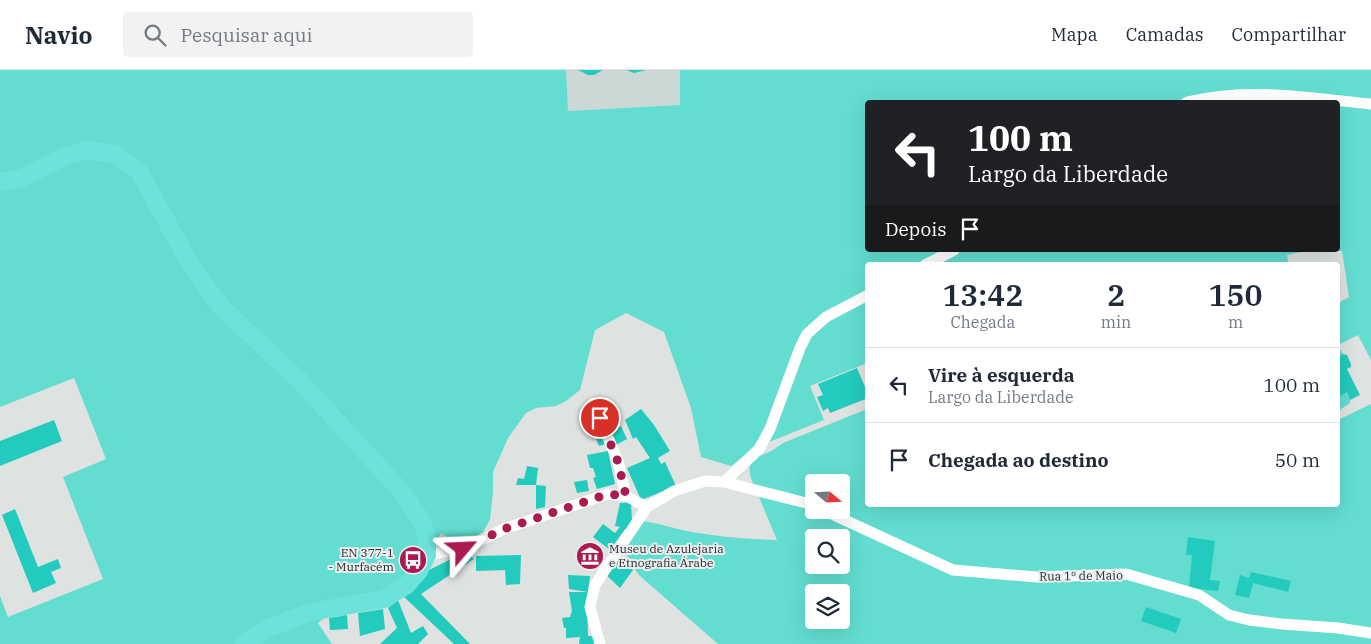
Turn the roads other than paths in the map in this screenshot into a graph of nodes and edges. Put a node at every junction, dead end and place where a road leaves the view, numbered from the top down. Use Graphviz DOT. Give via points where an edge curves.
graph roads {
  1 [pos="1198,100"];
  2 [pos="1329,100"];
  3 [pos="1340,101"];
  4 [pos="1371,104"];
  5 [pos="0,182"];
  6 [pos="950,252"];
  7 [pos="931,262"];
  8 [pos="865,296"];
  9 [pos="594,403"];
  10 [pos="724,482"];
  11 [pos="626,496"];
  12 [pos="805,504"];
  13 [pos="647,508"];
  14 [pos="843,519"];
  15 [pos="427,555"];
  16 [pos="1371,633"];
  17 [pos="243,644"];
  18 [pos="600,644"];
  1 -- 2 [label="street" via="1256,93"];
  3 -- 4 [label="street"];
  5 -- 15 [label="main road" via="22,178 66,156 86,150 115,154 138,171 190,264 221,307 298,379 403,493 423,523 428,540"];
  6 -- 7 [label="street"];
  8 -- 10 [label="street" via="826,316 807,334 759,449"];
  9 -- 11 [label="street" via="618,462"];
  10 -- 12 [label="street"];
  10 -- 13 [label="street" via="705,481 674,491"];
  11 -- 13 [label="street"];
  11 -- 15 [label="street" via="608,494 504,529 463,549"];
  13 -- 18 [label="street" via="595,585 590,607"];
  14 -- 16 [label="street, Rua 1º de Maio" via="953,570 1037,577 1126,574 1199,595 1229,615 1248,620"];
  15 -- 17 [label="main road" via="415,577 384,599 312,612 266,629"];
}
